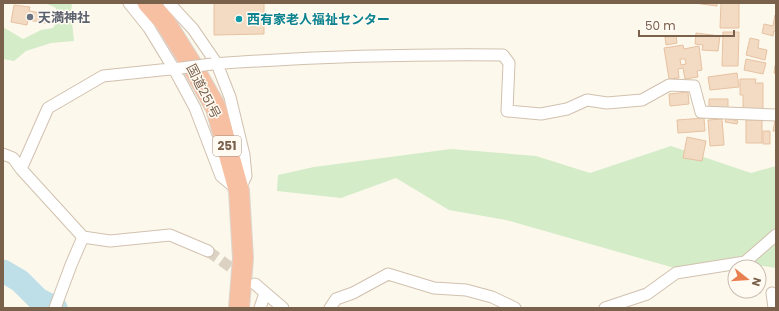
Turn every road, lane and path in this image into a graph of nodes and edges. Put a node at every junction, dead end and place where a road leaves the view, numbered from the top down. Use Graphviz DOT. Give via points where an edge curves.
graph roads {
  1 [pos="129,3"];
  2 [pos="148,3"];
  3 [pos="169,3"];
  4 [pos="215,64"];
  5 [pos="177,69"];
  6 [pos="776,115"];
  7 [pos="3,154"];
  8 [pos="21,169"];
  9 [pos="239,191"];
  10 [pos="776,235"];
  11 [pos="83,237"];
  12 [pos="208,251"];
  13 [pos="255,284"];
  14 [pos="265,293"];
  15 [pos="772,293"];
  16 [pos="56,306"];
  17 [pos="239,308"];
  18 [pos="260,308"];
  19 [pos="283,308"];
  20 [pos="330,308"];
  21 [pos="515,308"];
  22 [pos="605,308"];
  23 [pos="774,308"];
  1 -- 5 [label="street"];
  2 -- 9 [label="highway, 国道251号 / 251" via="165,22 216,108"];
  3 -- 4 [label="street" via="193,29"];
  4 -- 5 [label="street, bridge"];
  4 -- 6 [label="street" via="432,54 503,55 509,62 507,111 541,114 567,109 587,100 607,103 642,100 668,85 694,86 701,112"];
  4 -- 9 [label="street" via="230,97 244,155 246,176"];
  5 -- 8 [label="street" via="103,76 48,108"];
  5 -- 9 [label="street" via="221,176"];
  7 -- 8 [label="street" via="13,158"];
  8 -- 11 [label="street"];
  9 -- 17 [label="highway, 国道251号 / 251" via="243,258"];
  10 -- 22 [label="street" via="745,262 676,273 647,294"];
  11 -- 12 [label="street" via="110,242 170,235"];
  11 -- 16 [label="street"];
  13 -- 14 [label="street"];
  14 -- 18 [label="street"];
  14 -- 19 [label="street"];
  15 -- 23 [label="street"];
  20 -- 21 [label="street" via="336,299 388,274 434,288 466,290 492,297"];
}
